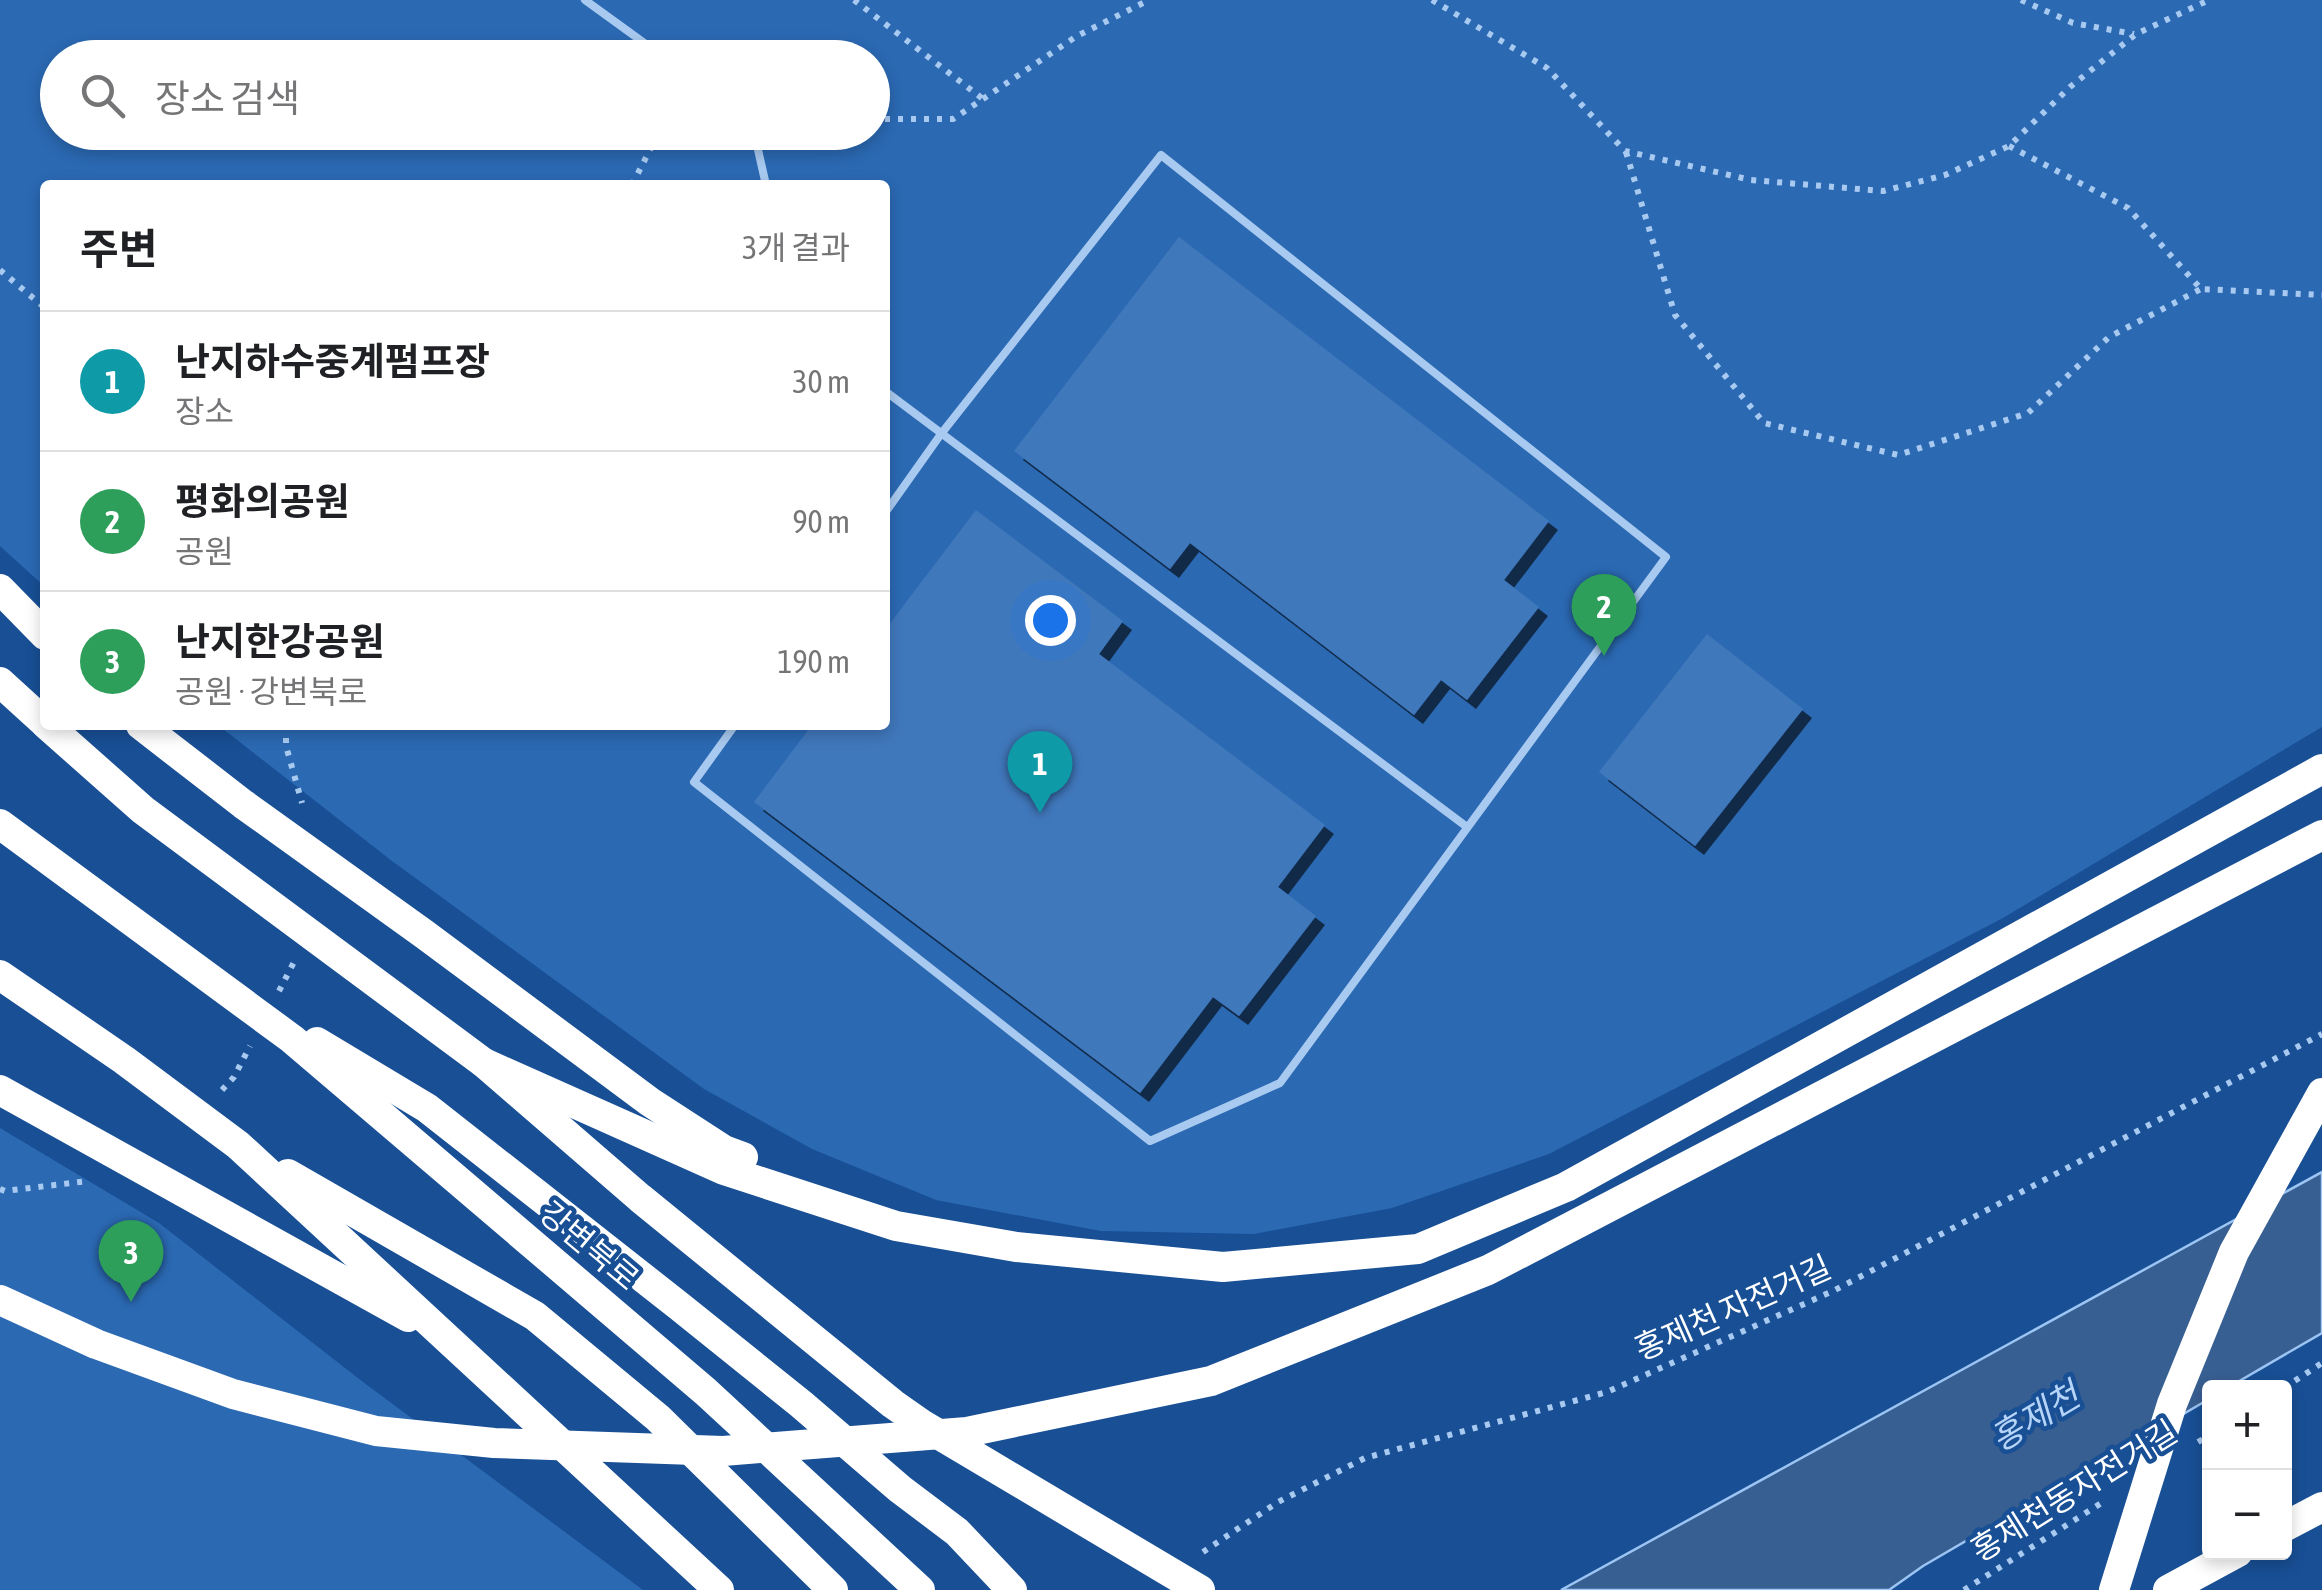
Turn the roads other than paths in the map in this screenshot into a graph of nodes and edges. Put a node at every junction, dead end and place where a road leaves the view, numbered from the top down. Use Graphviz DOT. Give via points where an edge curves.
graph roads {
  1 [pos="585,0"];
  2 [pos="640,40"];
  3 [pos="758,150"];
  4 [pos="765,180"];
  5 [pos="890,395"];
  6 [pos="941,434"];
  7 [pos="890,506"];
  8 [pos="0,589"];
  9 [pos="40,630"];
  10 [pos="0,682"];
  11 [pos="40,719"];
  12 [pos="53,730"];
  13 [pos="146,730"];
  14 [pos="731,730"];
  15 [pos="2322,770"];
  16 [pos="0,824"];
  17 [pos="1468,828"];
  18 [pos="2322,835"];
  19 [pos="200,972"];
  20 [pos="0,975"];
  21 [pos="484,1063"];
  22 [pos="0,1090"];
  23 [pos="2322,1092"];
  24 [pos="238,1144"];
  25 [pos="896,1226"];
  26 [pos="0,1300"];
  27 [pos="452,1342"];
  28 [pos="2322,1508"];
  29 [pos="2292,1524"];
  30 [pos="2223,1560"];
  31 [pos="1195,1576"];
  32 [pos="2171,1587"];
  33 [pos="719,1590"];
  34 [pos="833,1590"];
  35 [pos="920,1590"];
  36 [pos="1012,1590"];
  37 [pos="2114,1590"];
  1 -- 2 [label="lane"];
  3 -- 4 [label="lane"];
  5 -- 6 [label="lane"];
  6 -- 7 [label="lane"];
  6 -- 17 [label="lane"];
  6 -- 17 [label="lane" via="1161,155 1666,556"];
  8 -- 9 [label="highway"];
  10 -- 11 [label="highway"];
  12 -- 21 [label="highway" via="142,810"];
  13 -- 25 [label="highway" via="650,1102 724,1150"];
  14 -- 17 [label="lane" via="694,782 1150,1141 1280,1084"];
  15 -- 25 [label="highway" via="1566,1187 1418,1249 1223,1267 1016,1247"];
  16 -- 19 [label="highway, 강변북로"];
  18 -- 26 [label="highway" via="1488,1270 1211,1381 968,1432 722,1451 494,1443 376,1431 233,1394"];
  19 -- 35 [label="highway, 강변북로" via="292,1039 706,1392"];
  19 -- 36 [label="highway, 강변북로" via="428,1108 801,1404 956,1532"];
  20 -- 24 [label="highway"];
  21 -- 25 [label="highway" via="724,1170"];
  21 -- 31 [label="highway" via="893,1404 1131,1550"];
  22 -- 27 [label="highway"];
  23 -- 37 [label="highway" via="2234,1252 2172,1404"];
  24 -- 27 [label="highway"];
  24 -- 34 [label="highway" via="535,1316 658,1418"];
  27 -- 33 [label="highway"];
  28 -- 29 [label="highway"];
  30 -- 32 [label="highway"];
}
